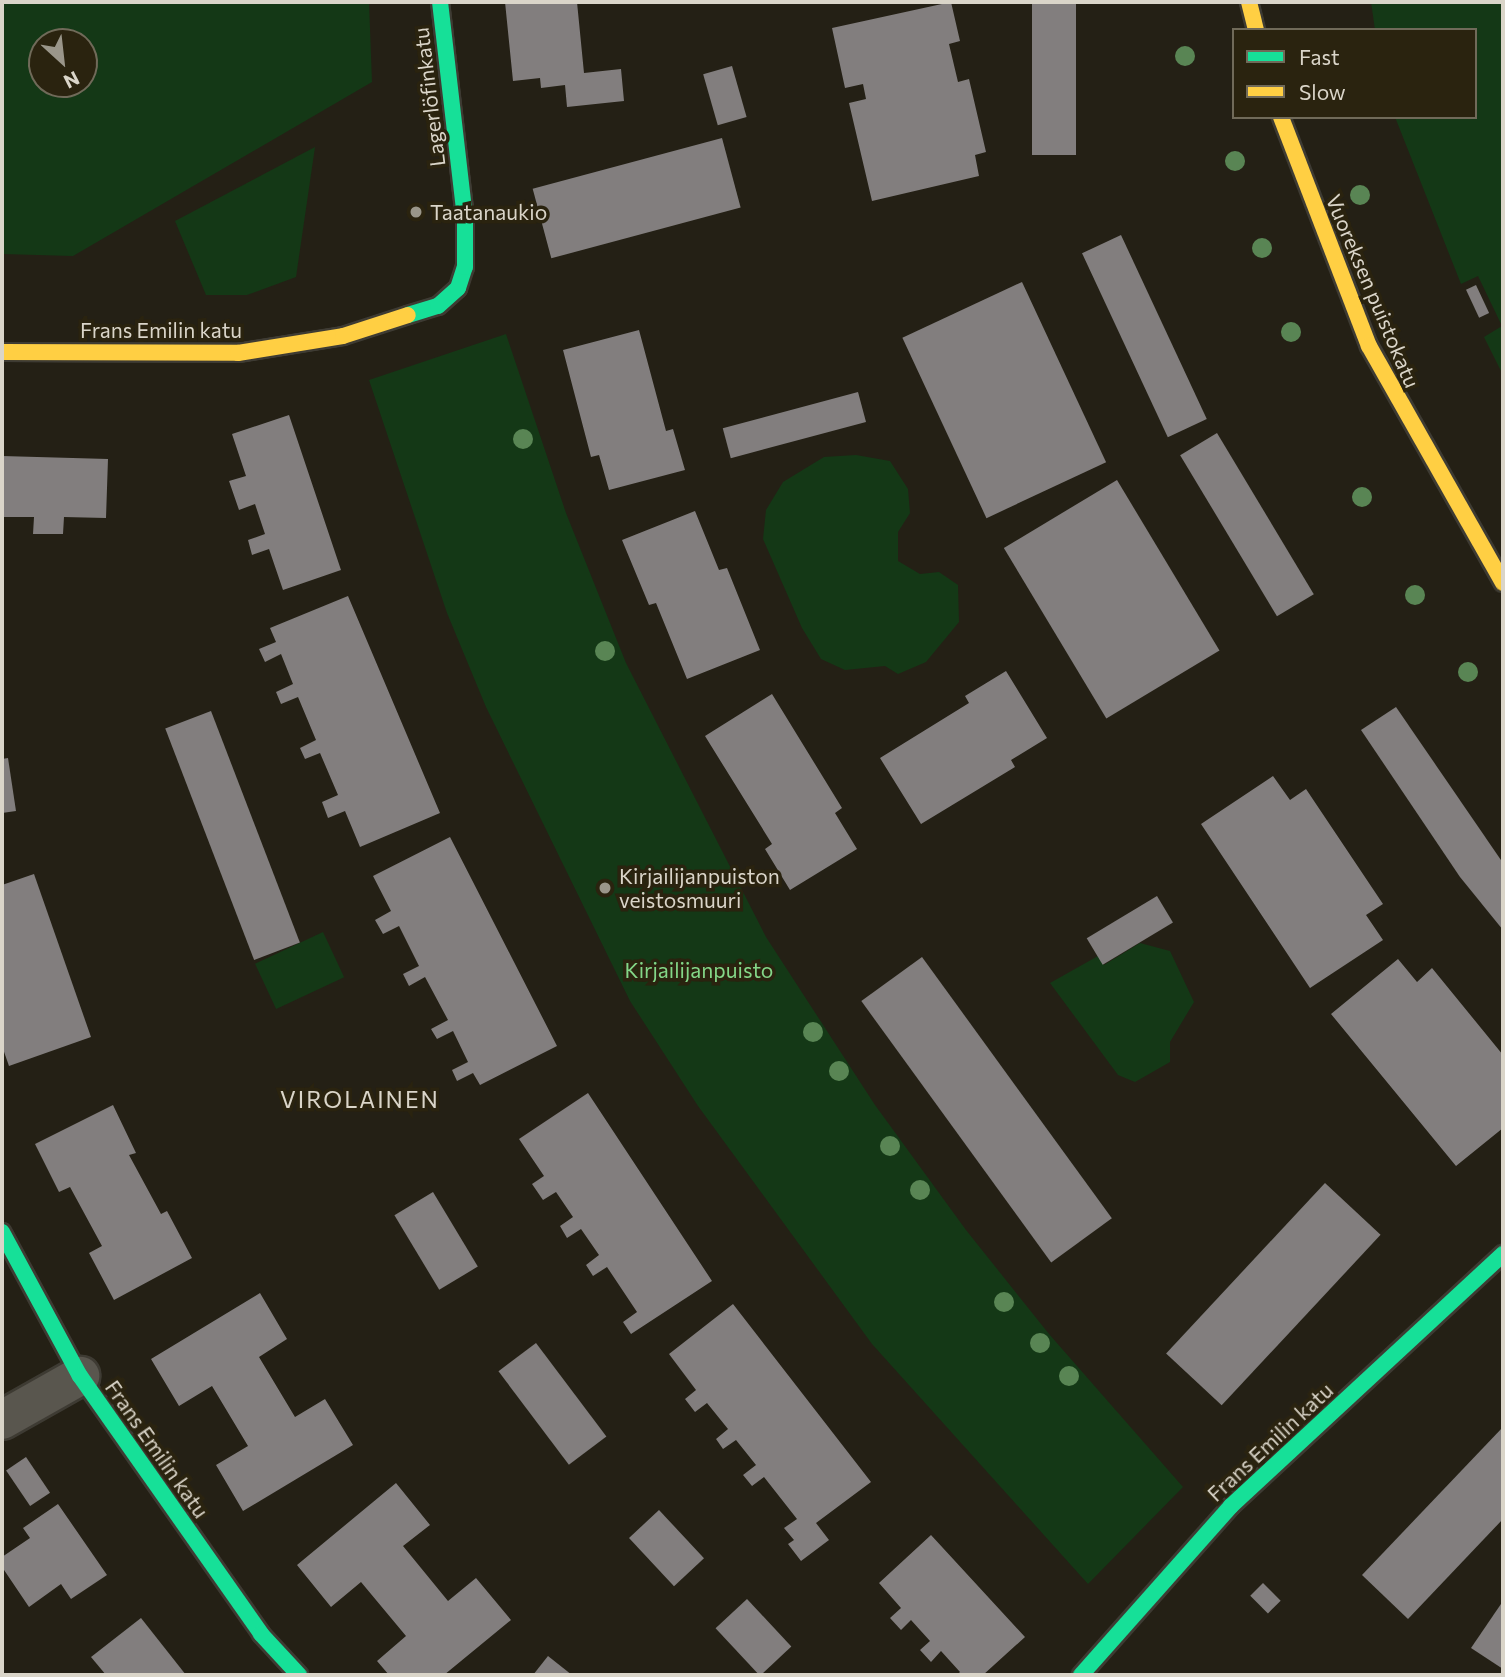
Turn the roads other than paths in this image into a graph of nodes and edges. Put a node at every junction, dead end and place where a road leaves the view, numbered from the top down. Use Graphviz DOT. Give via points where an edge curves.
graph roads {
  1 [pos="440,2"];
  2 [pos="1249,2"];
  3 [pos="1256,28"];
  4 [pos="1282,119"];
  5 [pos="401,318"];
  6 [pos="2,352"];
  7 [pos="1503,583"];
  8 [pos="2,1232"];
  9 [pos="1503,1254"];
  10 [pos="79,1376"];
  11 [pos="2,1420"];
  12 [pos="299,1675"];
  13 [pos="1080,1675"];
  1 -- 5 [label="street, Lagerlöfinkatu" via="465,218 465,267 457,288 438,306"];
  2 -- 3 [label="street"];
  4 -- 7 [label="street, Vuoreksen puistokatu" via="1369,346"];
  5 -- 6 [label="street, Frans Emilin katu" via="343,336 238,353"];
  8 -- 10 [label="street, Frans Emilin katu"];
  9 -- 13 [label="street, Frans Emilin katu" via="1231,1506"];
  10 -- 11 [label="street"];
  10 -- 12 [label="street, Frans Emilin katu" via="261,1634"];
}
